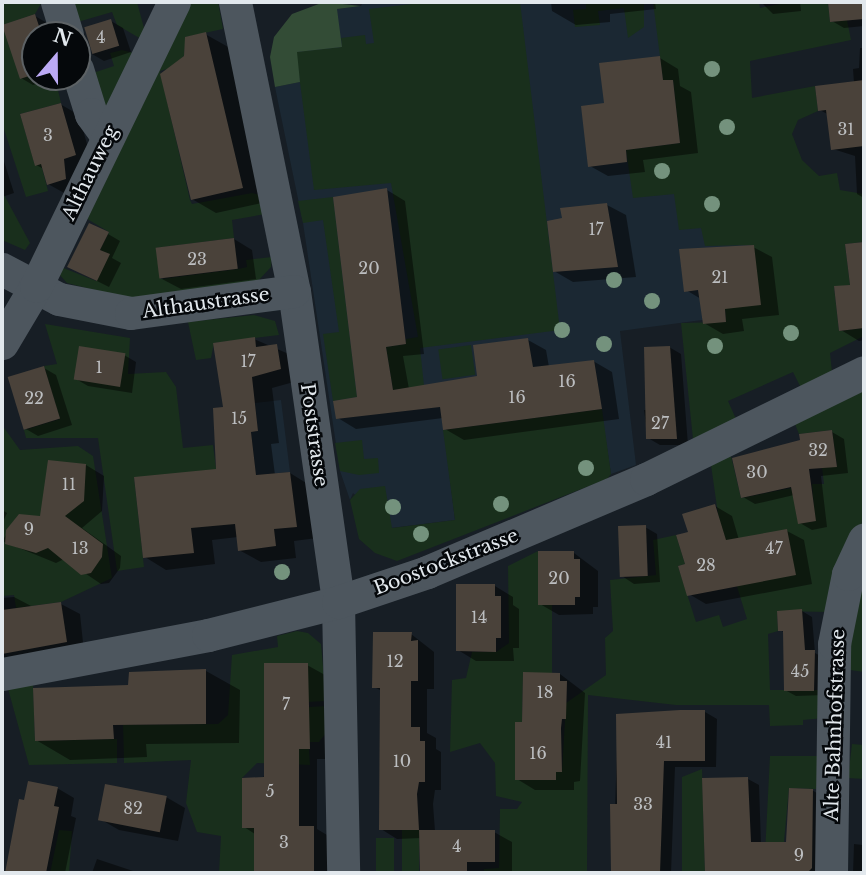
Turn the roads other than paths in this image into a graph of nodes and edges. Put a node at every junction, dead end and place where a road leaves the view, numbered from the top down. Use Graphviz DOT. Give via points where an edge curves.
graph roads {
  1 [pos="57,2"];
  2 [pos="174,2"];
  3 [pos="237,2"];
  4 [pos="63,21"];
  5 [pos="84,91"];
  6 [pos="107,136"];
  7 [pos="2,269"];
  8 [pos="36,286"];
  9 [pos="294,291"];
  10 [pos="2,343"];
  11 [pos="864,372"];
  12 [pos="864,540"];
  13 [pos="338,602"];
  14 [pos="2,674"];
  15 [pos="343,873"];
  16 [pos="831,873"];
  1 -- 4 [label="street"];
  2 -- 6 [label="street, Althauweg"];
  3 -- 9 [label="street, Poststrasse"];
  5 -- 6 [label="street" via="91,114"];
  6 -- 8 [label="street, Althauweg"];
  7 -- 8 [label="street, Althaustrasse"];
  8 -- 9 [label="street, Althaustrasse" via="59,299 131,313"];
  8 -- 10 [label="street, Althauweg"];
  9 -- 13 [label="street, Poststrasse"];
  11 -- 13 [label="street, Boostockstrasse" via="556,518"];
  12 -- 16 [label="street, Alte Bahnhofstrasse" via="848,574 834,644"];
  13 -- 14 [label="street, Boostockstrasse" via="107,657"];
  13 -- 15 [label="street, Poststrasse"];
}
